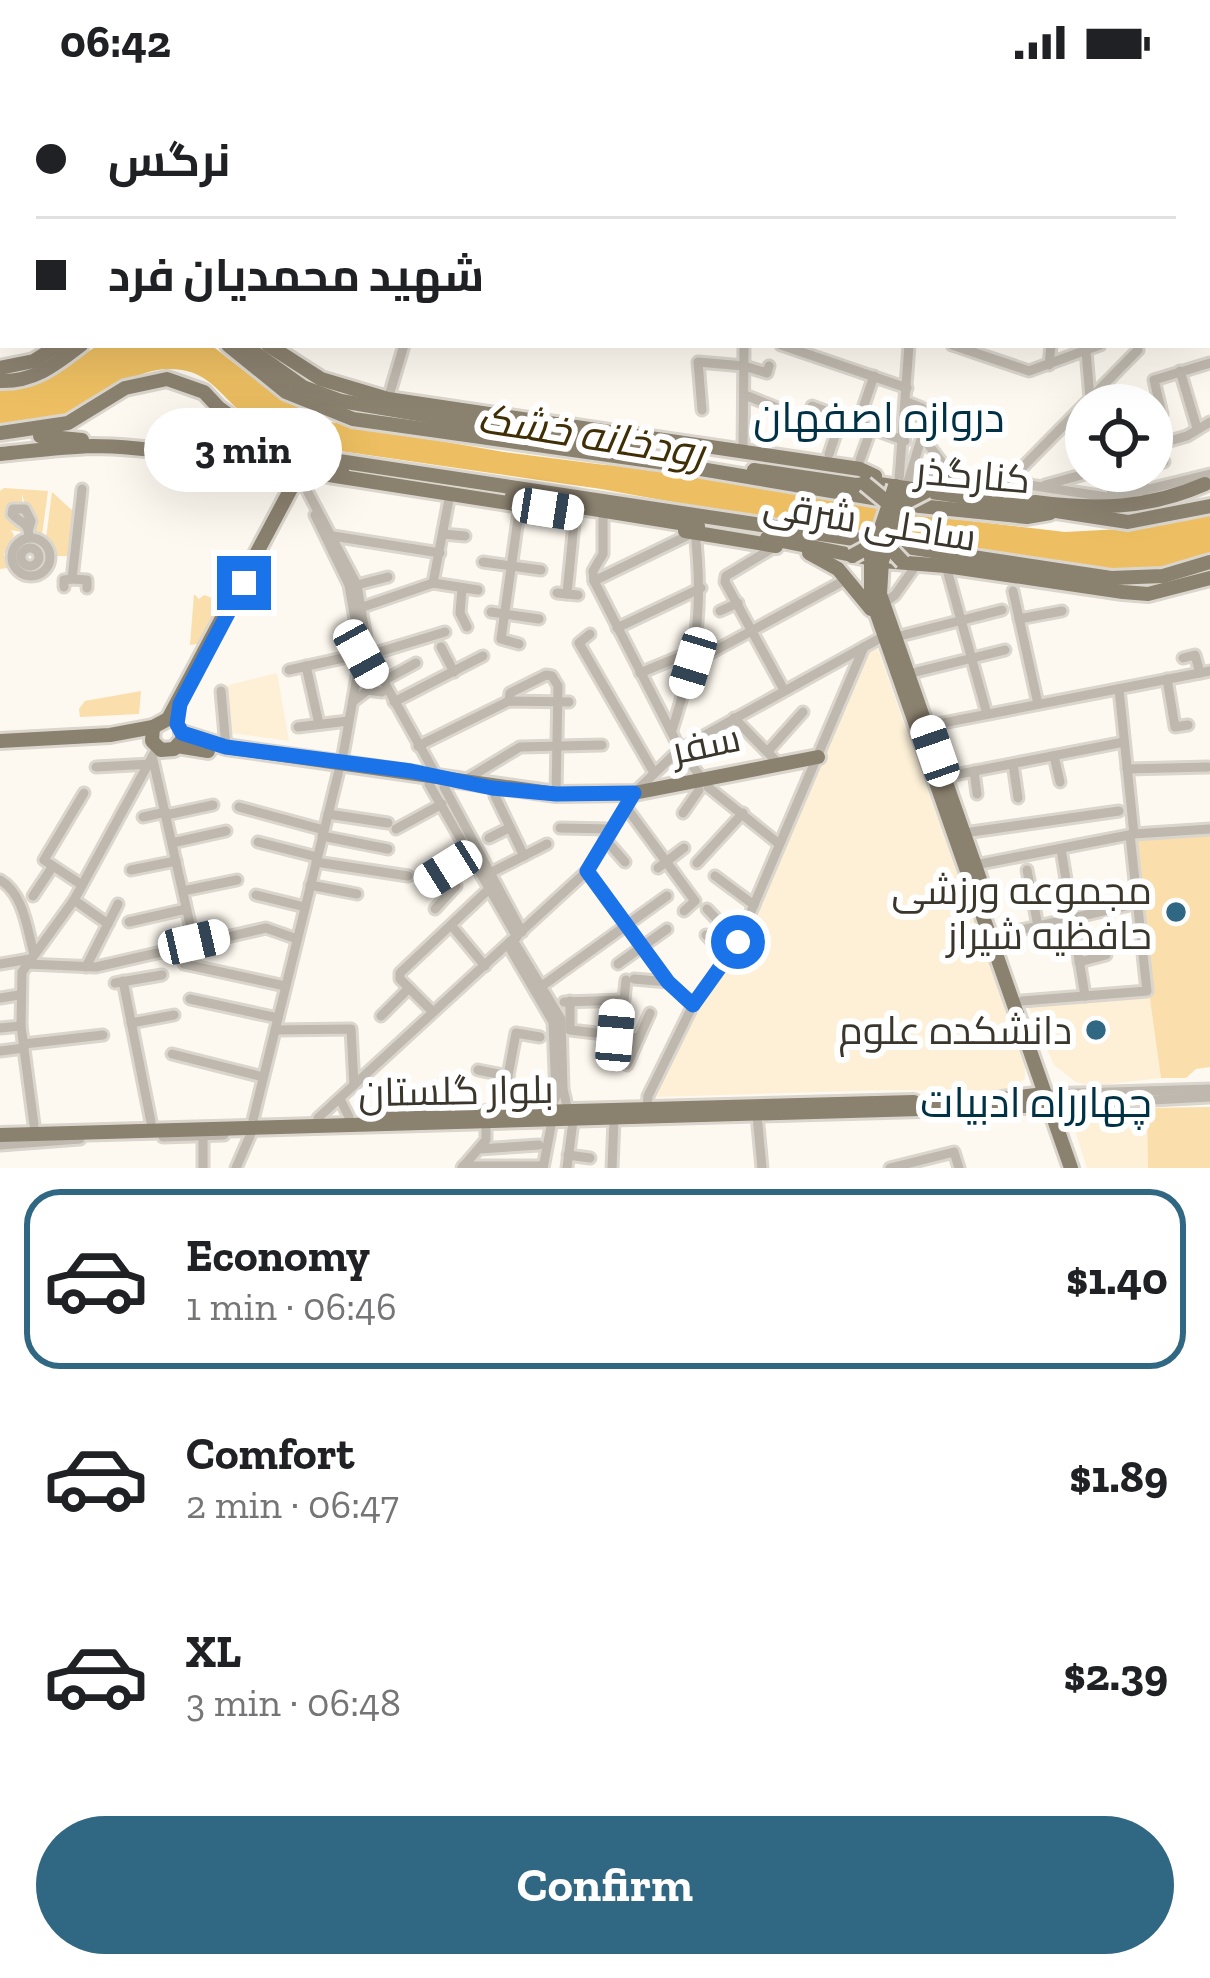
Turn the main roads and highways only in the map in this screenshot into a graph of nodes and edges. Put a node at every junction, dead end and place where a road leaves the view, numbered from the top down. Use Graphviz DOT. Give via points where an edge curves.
graph roads {
  1 [pos="52,348"];
  2 [pos="77,348"];
  3 [pos="232,348"];
  4 [pos="249,348"];
  5 [pos="265,348"];
  6 [pos="0,366"];
  7 [pos="296,374"];
  8 [pos="0,381"];
  9 [pos="474,425"];
  10 [pos="1,441"];
  11 [pos="693,452"];
  12 [pos="607,458"];
  13 [pos="298,477"];
  14 [pos="871,481"];
  15 [pos="902,484"];
  16 [pos="1208,488"];
  17 [pos="933,489"];
  18 [pos="528,503"];
  19 [pos="894,504"];
  20 [pos="1050,513"];
  21 [pos="697,526"];
  22 [pos="879,552"];
  23 [pos="1203,564"];
  24 [pos="1210,578"];
  25 [pos="884,624"];
  26 [pos="153,727"];
  27 [pos="922,727"];
  28 [pos="176,731"];
  29 [pos="110,735"];
  30 [pos="0,741"];
  31 [pos="154,754"];
  32 [pos="340,765"];
  33 [pos="437,782"];
  34 [pos="703,786"];
  35 [pos="630,801"];
  36 [pos="952,814"];
  37 [pos="1038,1075"];
  38 [pos="1051,1100"];
  39 [pos="1016,1103"];
  40 [pos="854,1108"];
  41 [pos="508,1116"];
  42 [pos="571,1116"];
  43 [pos="253,1124"];
  44 [pos="186,1126"];
  45 [pos="0,1130"];
  46 [pos="1059,1133"];
  47 [pos="1072,1163"];
  1 -- 6 [label="main road" via="16,368"];
  2 -- 8 [label="main road" via="28,380"];
  3 -- 12 [label="main road" via="286,392 353,419"];
  4 -- 7 [label="main road"];
  5 -- 7 [label="main road"];
  7 -- 9 [label="main road" via="360,405"];
  7 -- 11 [label="main road" via="388,399"];
  9 -- 11 [label="main road"];
  9 -- 12 [label="main road"];
  10 -- 13 [label="main road, ساحلی شرقی" via="141,450"];
  10 -- 13 [label="main road, ساحلی شرقی" via="64,435 155,445"];
  10 -- 21 [label="main road" via="68,423 125,388 167,379 204,392 252,434 297,454 607,500"];
  11 -- 14 [label="main road"];
  11 -- 14 [label="main road" via="860,469"];
  12 -- 20 [label="main road, کنارگذر" via="920,506"];
  13 -- 18 [label="main road, ساحلی شرقی"];
  13 -- 18 [label="main road, ساحلی شرقی" via="356,471"];
  13 -- 28 [label="main road" via="180,704"];
  14 -- 15 [label="main road"];
  14 -- 19 [label="main road, bridge"];
  15 -- 17 [label="main road"];
  15 -- 19 [label="main road, bridge"];
  16 -- 17 [label="main road" via="1128,508 1003,484"];
  16 -- 20 [label="main road" via="1146,520"];
  17 -- 19 [label="main road, bridge"];
  17 -- 20 [label="main road"];
  18 -- 21 [label="main road, ساحلی شرقی"];
  18 -- 21 [label="main road" via="578,500"];
  18 -- 22 [label="main road, ساحلی شرقی, bridge" via="852,556"];
  19 -- 22 [label="main road, bridge"];
  21 -- 23 [label="main road" via="1111,578"];
  21 -- 25 [label="main road, ساحلی شرقی" via="825,559"];
  22 -- 24 [label="main road, ساحلی شرقی" via="910,563 1148,594"];
  22 -- 25 [label="main road" via="868,578"];
  25 -- 27 [label="main road"];
  25 -- 27 [label="main road"];
  26 -- 28 [label="main road"];
  26 -- 29 [label="main road"];
  26 -- 31 [label="main road"];
  27 -- 36 [label="main road"];
  27 -- 36 [label="main road"];
  28 -- 31 [label="main road" via="170,751"];
  28 -- 32 [label="main road, سفر"];
  28 -- 32 [label="main road, سفر"];
  29 -- 30 [label="main road"];
  29 -- 31 [label="main road"];
  32 -- 33 [label="main road, سفر"];
  32 -- 33 [label="main road, سفر" via="412,771"];
  33 -- 35 [label="main road, سفر"];
  33 -- 35 [label="main road, سفر" via="495,796"];
  34 -- 34 [label="main road, سفر" via="810,762 773,756"];
  34 -- 35 [label="main road, سفر"];
  36 -- 37 [label="main road"];
  36 -- 38 [label="main road"];
  37 -- 38 [label="main road"];
  37 -- 39 [label="main road"];
  38 -- 39 [label="main road, بلوار گلستان"];
  38 -- 46 [label="main road"];
  38 -- 47 [label="main road"];
  39 -- 40 [label="main road, بلوار گلستان"];
  39 -- 46 [label="main road"];
  40 -- 42 [label="main road, بلوار گلستان"];
  40 -- 42 [label="main road, بلوار گلستان"];
  41 -- 42 [label="main road, بلوار گلستان"];
  41 -- 43 [label="main road, بلوار گلستان"];
  41 -- 43 [label="main road, بلوار گلستان" via="487,1123"];
  43 -- 44 [label="main road, بلوار گلستان"];
  44 -- 45 [label="main road, بلوار گلستان" via="90,1135"];
  44 -- 45 [label="main road, بلوار گلستان"];
  46 -- 47 [label="main road"];
}
